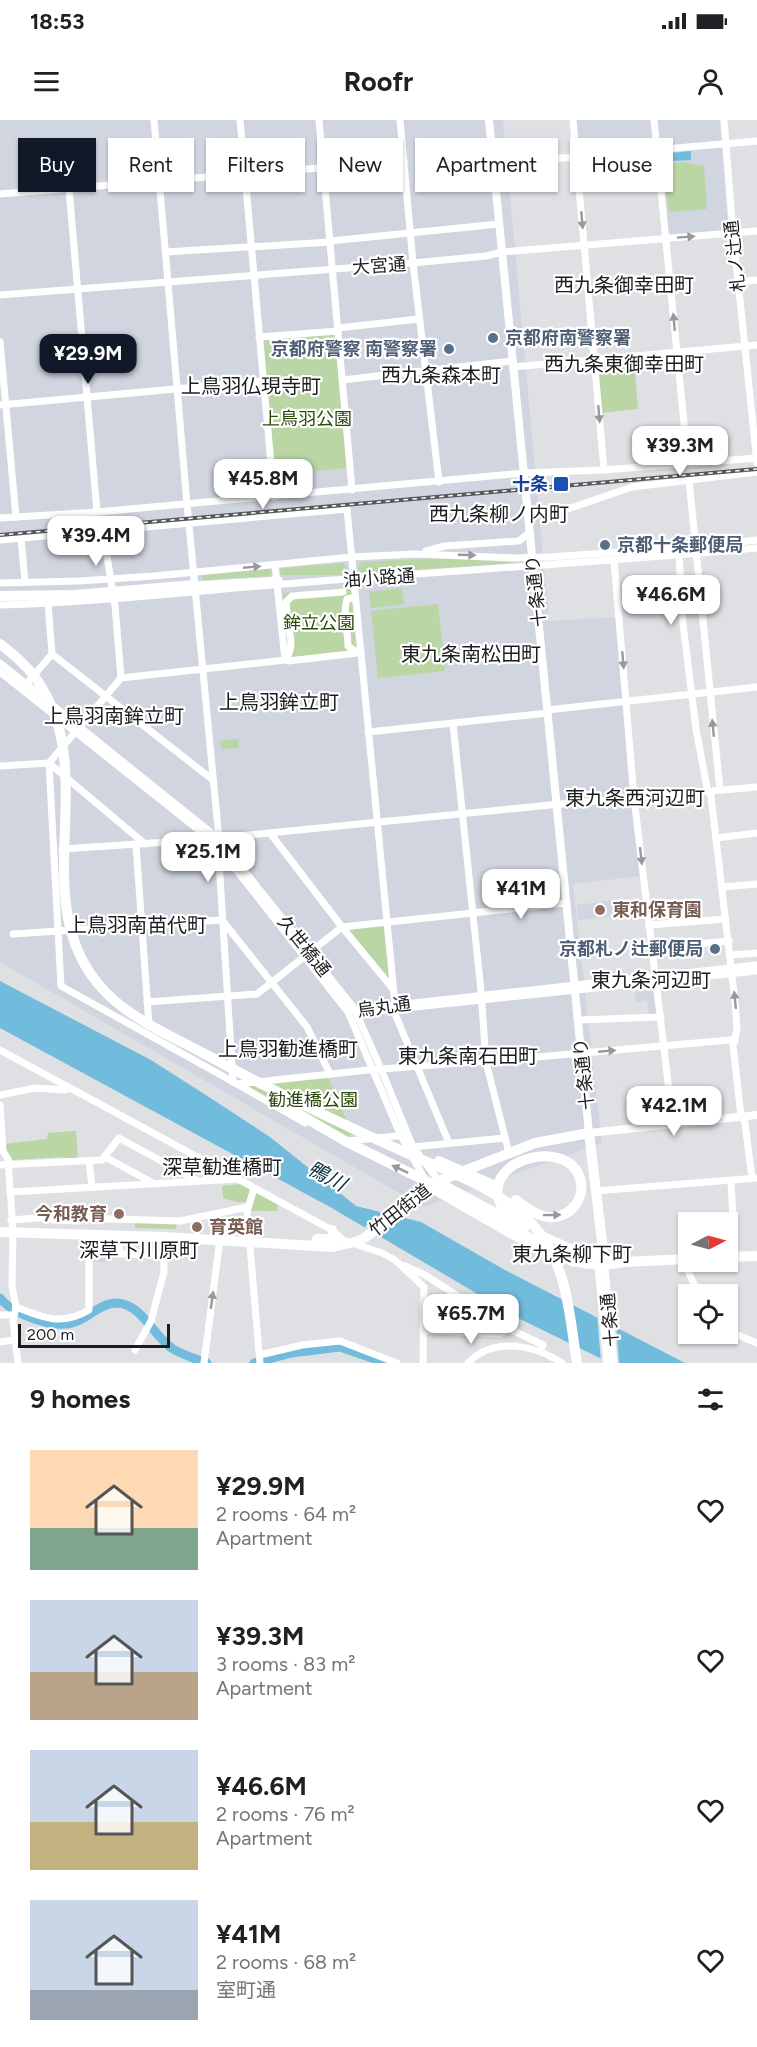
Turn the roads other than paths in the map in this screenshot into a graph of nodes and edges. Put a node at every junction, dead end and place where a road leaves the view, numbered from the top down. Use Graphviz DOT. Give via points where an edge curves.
graph roads {
  1 [pos="154,120"];
  2 [pos="240,120"];
  3 [pos="319,120"];
  4 [pos="400,120"];
  5 [pos="489,120"];
  6 [pos="573,120"];
  7 [pos="654,120"];
  8 [pos="724,120"];
  9 [pos="155,138"];
  10 [pos="242,138"];
  11 [pos="320,138"];
  12 [pos="491,138"];
  13 [pos="574,138"];
  14 [pos="656,138"];
  15 [pos="757,141"];
  16 [pos="726,144"];
  17 [pos="673,149"];
  18 [pos="404,161"];
  19 [pos="28,192"];
  20 [pos="69,192"];
  21 [pos="160,192"];
  22 [pos="247,192"];
  23 [pos="325,192"];
  24 [pos="496,192"];
  25 [pos="579,192"];
  26 [pos="661,192"];
  27 [pos="0,194"];
  28 [pos="499,224"];
  29 [pos="757,231"];
  30 [pos="410,233"];
  31 [pos="733,233"];
  32 [pos="666,238"];
  33 [pos="330,241"];
  34 [pos="584,245"];
  35 [pos="252,248"];
  36 [pos="166,252"];
  37 [pos="502,252"];
  38 [pos="412,263"];
  39 [pos="333,269"];
  40 [pos="254,275"];
  41 [pos="757,280"];
  42 [pos="168,282"];
  43 [pos="738,282"];
  44 [pos="78,289"];
  45 [pos="0,295"];
  46 [pos="420,320"];
  47 [pos="338,330"];
  48 [pos="259,337"];
  49 [pos="0,342"];
  50 [pos="757,345"];
  51 [pos="745,346"];
  52 [pos="677,352"];
  53 [pos="594,360"];
  54 [pos="513,364"];
  55 [pos="426,370"];
  56 [pos="757,371"];
  57 [pos="747,372"];
  58 [pos="342,380"];
  59 [pos="263,381"];
  60 [pos="177,390"];
  61 [pos="753,394"];
  62 [pos="87,397"];
  63 [pos="3,405"];
  64 [pos="757,460"];
  65 [pos="688,464"];
  66 [pos="604,470"];
  67 [pos="757,472"];
  68 [pos="524,474"];
  69 [pos="689,480"];
  70 [pos="439,482"];
  71 [pos="352,490"];
  72 [pos="274,497"];
  73 [pos="187,504"];
  74 [pos="97,512"];
  75 [pos="528,515"];
  76 [pos="16,517"];
  77 [pos="0,518"];
  78 [pos="189,523"];
  79 [pos="103,531"];
  80 [pos="530,532"];
  81 [pos="21,538"];
  82 [pos="0,540"];
  83 [pos="757,540"];
  84 [pos="757,548"];
  85 [pos="696,550"];
  86 [pos="414,554"];
  87 [pos="679,554"];
  88 [pos="352,557"];
  89 [pos="614,560"];
  90 [pos="533,562"];
  91 [pos="276,565"];
  92 [pos="194,572"];
  93 [pos="110,579"];
  94 [pos="355,580"];
  95 [pos="29,582"];
  96 [pos="0,583"];
  97 [pos="278,586"];
  98 [pos="195,588"];
  99 [pos="0,596"];
  100 [pos="112,599"];
  101 [pos="48,603"];
  102 [pos="33,604"];
  103 [pos="0,605"];
  104 [pos="288,618"];
  105 [pos="0,644"];
  106 [pos="52,654"];
  107 [pos="0,663"];
  108 [pos="203,670"];
  109 [pos="0,672"];
  110 [pos="121,678"];
  111 [pos="24,687"];
  112 [pos="757,687"];
  113 [pos="710,692"];
  114 [pos="692,695"];
  115 [pos="106,696"];
  116 [pos="626,702"];
  117 [pos="548,711"];
  118 [pos="453,724"];
  119 [pos="78,730"];
  120 [pos="368,732"];
  121 [pos="49,763"];
  122 [pos="0,766"];
  123 [pos="213,780"];
  124 [pos="757,786"];
  125 [pos="720,790"];
  126 [pos="708,791"];
  127 [pos="634,798"];
  128 [pos="557,805"];
  129 [pos="462,813"];
  130 [pos="377,821"];
  131 [pos="270,833"];
  132 [pos="757,833"];
  133 [pos="716,838"];
  134 [pos="217,841"];
  135 [pos="136,844"];
  136 [pos="145,844"];
  137 [pos="54,850"];
  138 [pos="757,884"];
  139 [pos="722,887"];
  140 [pos="567,903"];
  141 [pos="473,913"];
  142 [pos="726,919"];
  143 [pos="222,920"];
  144 [pos="386,922"];
  145 [pos="142,925"];
  146 [pos="649,925"];
  147 [pos="342,927"];
  148 [pos="59,931"];
  149 [pos="13,934"];
  150 [pos="729,941"];
  151 [pos="652,948"];
  152 [pos="757,953"];
  153 [pos="307,954"];
  154 [pos="731,955"];
  155 [pos="757,965"];
  156 [pos="732,971"];
  157 [pos="757,971"];
  158 [pos="656,979"];
  159 [pos="272,983"];
  160 [pos="575,987"];
  161 [pos="393,989"];
  162 [pos="228,996"];
  163 [pos="482,998"];
  164 [pos="147,1002"];
  165 [pos="394,1006"];
  166 [pos="352,1011"];
  167 [pos="661,1017"];
  168 [pos="578,1020"];
  169 [pos="164,1032"];
  170 [pos="150,1037"];
  171 [pos="735,1041"];
  172 [pos="664,1046"];
  173 [pos="0,1050"];
  174 [pos="582,1053"];
  175 [pos="486,1062"];
  176 [pos="417,1066"];
  177 [pos="377,1069"];
  178 [pos="330,1074"];
  179 [pos="235,1083"];
  180 [pos="257,1086"];
  181 [pos="69,1088"];
  182 [pos="0,1095"];
  183 [pos="0,1105"];
  184 [pos="757,1115"];
  185 [pos="742,1116"];
  186 [pos="673,1124"];
  187 [pos="357,1130"];
  188 [pos="589,1133"];
  189 [pos="404,1136"];
  190 [pos="505,1138"];
  191 [pos="449,1143"];
  192 [pos="413,1147"];
  193 [pos="2,1153"];
  194 [pos="509,1153"];
  195 [pos="105,1157"];
  196 [pos="89,1161"];
  197 [pos="0,1165"];
  198 [pos="8,1165"];
  199 [pos="754,1178"];
  200 [pos="239,1179"];
  201 [pos="731,1180"];
  202 [pos="198,1181"];
  203 [pos="439,1181"];
  204 [pos="153,1184"];
  205 [pos="92,1187"];
  206 [pos="254,1188"];
  207 [pos="429,1188"];
  208 [pos="595,1191"];
  209 [pos="10,1192"];
  210 [pos="248,1207"];
  211 [pos="731,1212"];
  212 [pos="28,1218"];
  213 [pos="105,1219"];
  214 [pos="11,1220"];
  215 [pos="180,1221"];
  216 [pos="525,1227"];
  217 [pos="332,1230"];
  218 [pos="0,1232"];
  219 [pos="13,1232"];
  220 [pos="27,1233"];
  221 [pos="89,1234"];
  222 [pos="104,1235"];
  223 [pos="119,1235"];
  224 [pos="163,1236"];
  225 [pos="179,1238"];
  226 [pos="220,1239"];
  227 [pos="249,1241"];
  228 [pos="356,1242"];
  229 [pos="282,1243"];
  230 [pos="163,1255"];
  231 [pos="757,1256"];
  232 [pos="738,1257"];
  233 [pos="678,1259"];
  234 [pos="395,1260"];
  235 [pos="601,1261"];
  236 [pos="573,1262"];
  237 [pos="606,1309"];
  238 [pos="15,1311"];
  239 [pos="0,1315"];
  240 [pos="508,1328"];
  241 [pos="423,1330"];
  242 [pos="738,1335"];
  243 [pos="15,1340"];
  244 [pos="0,1342"];
  245 [pos="757,1343"];
  246 [pos="135,1350"];
  247 [pos="540,1351"];
  248 [pos="260,1358"];
  249 [pos="204,1361"];
  250 [pos="18,1363"];
  251 [pos="398,1363"];
  252 [pos="423,1363"];
  253 [pos="468,1363"];
  254 [pos="562,1363"];
  255 [pos="575,1363"];
  256 [pos="607,1363"];
  257 [pos="614,1363"];
  1 -- 9 [label="street"];
  2 -- 10 [label="street"];
  3 -- 11 [label="street"];
  4 -- 18 [label="street"];
  5 -- 12 [label="main road, 十条通り"];
  6 -- 13 [label="street"];
  7 -- 14 [label="street"];
  8 -- 16 [label="street, 札ノ辻通"];
  15 -- 16 [label="street"];
  16 -- 17 [label="street"];
  16 -- 31 [label="street, 札ノ辻通"];
  18 -- 30 [label="street"];
  19 -- 27 [label="street"];
  20 -- 44 [label="street"];
  21 -- 36 [label="street"];
  22 -- 35 [label="street"];
  23 -- 33 [label="street"];
  24 -- 28 [label="main road, 十条通り"];
  25 -- 34 [label="street, one-way"];
  26 -- 32 [label="street"];
  28 -- 30 [label="street"];
  28 -- 37 [label="main road, 十条通り"];
  29 -- 31 [label="street, 大宮通"];
  30 -- 33 [label="street"];
  30 -- 38 [label="street"];
  32 -- 31 [label="street, 大宮通, one-way"];
  31 -- 43 [label="street, 札ノ辻通"];
  32 -- 34 [label="street, 大宮通"];
  52 -- 32 [label="street, one-way"];
  33 -- 35 [label="street"];
  33 -- 39 [label="street"];
  34 -- 37 [label="street, 大宮通"];
  34 -- 53 [label="street"];
  35 -- 36 [label="street"];
  35 -- 40 [label="street"];
  36 -- 42 [label="street"];
  37 -- 38 [label="street, 大宮通"];
  37 -- 54 [label="main road, 十条通り"];
  38 -- 39 [label="street, 大宮通"];
  38 -- 46 [label="street"];
  39 -- 40 [label="street, 大宮通"];
  39 -- 47 [label="street"];
  40 -- 42 [label="street, 大宮通"];
  40 -- 48 [label="street"];
  41 -- 43 [label="street"];
  42 -- 44 [label="street, 大宮通"];
  42 -- 60 [label="street"];
  43 -- 51 [label="street, 札ノ辻通"];
  44 -- 45 [label="street, 大宮通"];
  44 -- 62 [label="street"];
  46 -- 47 [label="street"];
  46 -- 55 [label="street"];
  47 -- 48 [label="street"];
  47 -- 58 [label="street"];
  48 -- 59 [label="street"];
  49 -- 63 [label="street"];
  50 -- 51 [label="street"];
  51 -- 52 [label="street"];
  51 -- 57 [label="street, 札ノ辻通"];
  52 -- 53 [label="street"];
  52 -- 65 [label="street"];
  53 -- 54 [label="street"];
  53 -- 66 [label="street, one-way"];
  54 -- 55 [label="street"];
  54 -- 68 [label="main road, 十条通り"];
  55 -- 58 [label="street"];
  55 -- 70 [label="street"];
  56 -- 57 [label="street"];
  57 -- 61 [label="street, 札ノ辻通"];
  58 -- 71 [label="street"];
  59 -- 60 [label="street"];
  59 -- 72 [label="street"];
  60 -- 62 [label="street"];
  60 -- 73 [label="street"];
  61 -- 64 [label="street, 札ノ辻通"];
  62 -- 63 [label="street"];
  62 -- 74 [label="street"];
  63 -- 76 [label="street"];
  64 -- 65 [label="street"];
  65 -- 66 [label="street"];
  66 -- 68 [label="street"];
  67 -- 69 [label="street"];
  68 -- 70 [label="street"];
  68 -- 75 [label="main road, 十条通り"];
  69 -- 75 [label="street" via="632,487 559,512"];
  69 -- 85 [label="street"];
  70 -- 71 [label="street"];
  71 -- 72 [label="street"];
  72 -- 73 [label="street"];
  73 -- 74 [label="street"];
  73 -- 78 [label="street"];
  74 -- 76 [label="street"];
  75 -- 80 [label="main road, 十条通り"];
  76 -- 77 [label="street"];
  78 -- 79 [label="street"];
  78 -- 88 [label="street" via="346,509"];
  78 -- 92 [label="street"];
  79 -- 81 [label="street"];
  79 -- 93 [label="street"];
  80 -- 86 [label="street" via="519,541 445,546"];
  80 -- 90 [label="main road, 十条通り"];
  81 -- 82 [label="street"];
  81 -- 95 [label="street"];
  83 -- 85 [label="street, 油小路通"];
  84 -- 85 [label="street, 油小路通"];
  85 -- 87 [label="street, 油小路通"];
  85 -- 90 [label="street, 油小路通"];
  85 -- 113 [label="street"];
  86 -- 88 [label="street, 油小路通"];
  86 -- 90 [label="street, 油小路通, one-way"];
  87 -- 89 [label="street, 油小路通"];
  87 -- 114 [label="street"];
  88 -- 91 [label="street, 油小路通"];
  88 -- 94 [label="street"];
  89 -- 90 [label="street, 油小路通"];
  89 -- 116 [label="street, one-way"];
  90 -- 94 [label="street, 油小路通"];
  90 -- 117 [label="main road, 十条通り"];
  92 -- 91 [label="street, 油小路通, one-way"];
  91 -- 97 [label="street"];
  92 -- 93 [label="street, 油小路通"];
  92 -- 98 [label="street"];
  93 -- 95 [label="street, 油小路通"];
  93 -- 100 [label="street"];
  94 -- 97 [label="street, 油小路通"];
  94 -- 120 [label="street"];
  95 -- 96 [label="street, 油小路通"];
  95 -- 102 [label="street"];
  97 -- 98 [label="street, 油小路通"];
  97 -- 104 [label="street"];
  97 -- 108 [label="street" via="285,660"];
  98 -- 99 [label="highway"];
  98 -- 100 [label="street"];
  98 -- 108 [label="street"];
  100 -- 101 [label="street"];
  100 -- 110 [label="street"];
  101 -- 102 [label="street"];
  101 -- 106 [label="street"];
  102 -- 103 [label="street"];
  104 -- 104 [label="street" via="288,661 358,653 348,646 345,630 347,594 292,596 286,602"];
  105 -- 169 [label="highway" via="35,676 58,724 65,765 64,897 74,942 106,993"];
  106 -- 111 [label="street"];
  106 -- 115 [label="street"];
  107 -- 111 [label="street, 久世橋通"];
  108 -- 110 [label="street"];
  108 -- 123 [label="street"];
  109 -- 111 [label="street, 久世橋通"];
  110 -- 115 [label="street"];
  111 -- 119 [label="street, 久世橋通"];
  112 -- 113 [label="street"];
  113 -- 114 [label="street"];
  125 -- 113 [label="street, one-way"];
  114 -- 116 [label="street"];
  114 -- 126 [label="street"];
  115 -- 119 [label="street"];
  115 -- 123 [label="street"];
  116 -- 117 [label="street"];
  116 -- 127 [label="street"];
  117 -- 118 [label="street"];
  117 -- 128 [label="main road, 十条通り"];
  118 -- 120 [label="street"];
  118 -- 129 [label="street"];
  119 -- 121 [label="street"];
  119 -- 134 [label="street, 久世橋通"];
  120 -- 130 [label="street"];
  121 -- 122 [label="street"];
  121 -- 136 [label="street"];
  121 -- 137 [label="street"];
  123 -- 134 [label="street"];
  124 -- 125 [label="street"];
  125 -- 126 [label="street"];
  126 -- 127 [label="street"];
  126 -- 133 [label="street"];
  127 -- 128 [label="street"];
  127 -- 146 [label="street, one-way"];
  128 -- 129 [label="street"];
  128 -- 140 [label="main road, 十条通り"];
  129 -- 130 [label="street"];
  129 -- 141 [label="street"];
  130 -- 131 [label="street"];
  130 -- 144 [label="street"];
  131 -- 134 [label="street"];
  131 -- 147 [label="street"];
  132 -- 133 [label="street"];
  133 -- 139 [label="street"];
  134 -- 136 [label="street"];
  134 -- 143 [label="street"];
  134 -- 153 [label="street, 久世橋通"];
  135 -- 136 [label="street"];
  135 -- 137 [label="street"];
  135 -- 145 [label="street"];
  137 -- 148 [label="street"];
  138 -- 139 [label="street"];
  139 -- 142 [label="street"];
  140 -- 141 [label="street"];
  140 -- 160 [label="main road, 十条通り"];
  141 -- 144 [label="street"];
  141 -- 163 [label="street"];
  142 -- 146 [label="street"];
  142 -- 150 [label="street"];
  143 -- 145 [label="street"];
  143 -- 159 [label="street"];
  143 -- 162 [label="street"];
  144 -- 147 [label="street"];
  144 -- 161 [label="street"];
  145 -- 148 [label="street"];
  145 -- 164 [label="street"];
  146 -- 151 [label="street"];
  147 -- 153 [label="street"];
  147 -- 161 [label="street"];
  148 -- 149 [label="street"];
  148 -- 170 [label="street" via="61,986"];
  150 -- 151 [label="street"];
  150 -- 154 [label="street"];
  151 -- 158 [label="street"];
  152 -- 154 [label="street"];
  153 -- 159 [label="street"];
  153 -- 166 [label="street, 久世橋通"];
  154 -- 156 [label="street"];
  155 -- 156 [label="street, 烏丸通"];
  156 -- 157 [label="street, 烏丸通"];
  156 -- 158 [label="street, 烏丸通"];
  171 -- 156 [label="street, one-way"];
  158 -- 160 [label="street, 烏丸通"];
  158 -- 167 [label="street"];
  159 -- 162 [label="street" via="257,994"];
  159 -- 178 [label="street" via="307,1027"];
  160 -- 163 [label="street, 烏丸通"];
  160 -- 168 [label="main road, 十条通り"];
  161 -- 165 [label="street"];
  162 -- 164 [label="street"];
  162 -- 179 [label="street"];
  163 -- 165 [label="street, 烏丸通"];
  163 -- 175 [label="street"];
  164 -- 170 [label="street"];
  165 -- 166 [label="street, 烏丸通"];
  165 -- 176 [label="street"];
  166 -- 177 [label="street, 久世橋通"];
  167 -- 168 [label="street"];
  167 -- 172 [label="street"];
  168 -- 174 [label="main road, 十条通り"];
  169 -- 180 [label="highway"];
  169 -- 187 [label="highway"];
  170 -- 179 [label="street"];
  171 -- 172 [label="street"];
  171 -- 185 [label="street"];
  174 -- 172 [label="street, one-way"];
  172 -- 186 [label="street"];
  173 -- 181 [label="street"];
  174 -- 175 [label="street"];
  174 -- 188 [label="main road, 十条通り"];
  175 -- 176 [label="street"];
  175 -- 190 [label="street"];
  176 -- 177 [label="street"];
  176 -- 191 [label="street"];
  177 -- 178 [label="street"];
  177 -- 189 [label="street, 久世橋通"];
  178 -- 179 [label="street"];
  179 -- 189 [label="street" via="336,1141"];
  236 -- 180 [label="highway, one-way" via="442,1189 347,1142"];
  180 -- 255 [label="highway" via="479,1191 516,1215 540,1241 554,1269"];
  181 -- 182 [label="street" via="34,1088"];
  181 -- 200 [label="street"];
  183 -- 193 [label="street"];
  184 -- 185 [label="main road, 竹田街道"];
  185 -- 186 [label="main road, 竹田街道"];
  185 -- 199 [label="street"];
  186 -- 188 [label="main road, 竹田街道"];
  187 -- 216 [label="highway, one-way" via="464,1170 498,1188 529,1209 544,1216 562,1215 576,1205 581,1189 578,1174 567,1162 549,1157 527,1159 505,1172 498,1186 500,1202"];
  187 -- 255 [label="highway" via="481,1187 526,1217 546,1243 560,1271"];
  188 -- 194 [label="highway, 竹田街道" via="535,1143"];
  188 -- 208 [label="highway, 十条通"];
  189 -- 192 [label="street, 久世橋通"];
  189 -- 207 [label="street, 久世橋通"];
  190 -- 191 [label="street"];
  190 -- 194 [label="street"];
  191 -- 192 [label="street"];
  192 -- 203 [label="street, 久世橋通"];
  193 -- 198 [label="street" via="8,1156"];
  194 -- 203 [label="highway, 竹田街道"];
  195 -- 196 [label="street"];
  195 -- 202 [label="street" via="119,1138"];
  195 -- 204 [label="street"];
  196 -- 198 [label="street"];
  196 -- 205 [label="street"];
  197 -- 198 [label="street"];
  198 -- 209 [label="street"];
  199 -- 201 [label="street"];
  200 -- 202 [label="street"];
  200 -- 206 [label="street"];
  201 -- 208 [label="street"];
  201 -- 211 [label="street"];
  202 -- 204 [label="street"];
  203 -- 207 [label="highway, 竹田街道"];
  203 -- 216 [label="street"];
  204 -- 205 [label="street"];
  205 -- 209 [label="street"];
  206 -- 210 [label="street"];
  206 -- 217 [label="street"];
  207 -- 228 [label="highway, 竹田街道"];
  207 -- 236 [label="street" via="541,1251"];
  208 -- 235 [label="highway, 十条通"];
  209 -- 214 [label="street"];
  210 -- 215 [label="street"];
  210 -- 227 [label="street"];
  212 -- 213 [label="street"];
  212 -- 214 [label="street"];
  212 -- 220 [label="street"];
  213 -- 215 [label="street"];
  213 -- 222 [label="street"];
  214 -- 219 [label="street"];
  215 -- 225 [label="street"];
  216 -- 235 [label="street"];
  217 -- 228 [label="street" via="341,1238"];
  217 -- 229 [label="highway" via="332,1240 298,1238"];
  218 -- 219 [label="highway, 竹田街道"];
  219 -- 220 [label="highway, 竹田街道"];
  219 -- 238 [label="street"];
  220 -- 221 [label="highway, 竹田街道"];
  221 -- 222 [label="highway, 竹田街道"];
  221 -- 238 [label="street" via="88,1310 66,1320"];
  222 -- 223 [label="highway, 竹田街道"];
  223 -- 224 [label="highway, 竹田街道"];
  223 -- 230 [label="street" via="120,1254"];
  224 -- 225 [label="highway, 竹田街道"];
  224 -- 230 [label="street"];
  225 -- 226 [label="highway, 竹田街道"];
  226 -- 227 [label="highway, 竹田街道"];
  249 -- 226 [label="street, one-way"];
  227 -- 229 [label="highway, 竹田街道"];
  227 -- 248 [label="street"];
  228 -- 229 [label="highway, 竹田街道" via="333,1247"];
  228 -- 234 [label="street"];
  230 -- 246 [label="street" via="164,1272 149,1324"];
  231 -- 232 [label="highway"];
  233 -- 235 [label="highway"];
  234 -- 240 [label="street"];
  234 -- 241 [label="street" via="424,1287"];
  235 -- 236 [label="street" via="585,1265"];
  235 -- 237 [label="street, 十条通"];
  237 -- 256 [label="street, 十条通"];
  237 -- 257 [label="street, 十条通"];
  238 -- 239 [label="street"];
  238 -- 243 [label="street"];
  240 -- 241 [label="street" via="499,1334"];
  240 -- 247 [label="street" via="543,1345"];
  241 -- 252 [label="street"];
  242 -- 245 [label="street"];
  243 -- 244 [label="street"];
  243 -- 250 [label="street"];
  247 -- 253 [label="street" via="492,1348"];
  247 -- 254 [label="street"];
  248 -- 251 [label="street" via="302,1345 340,1341"];
}
